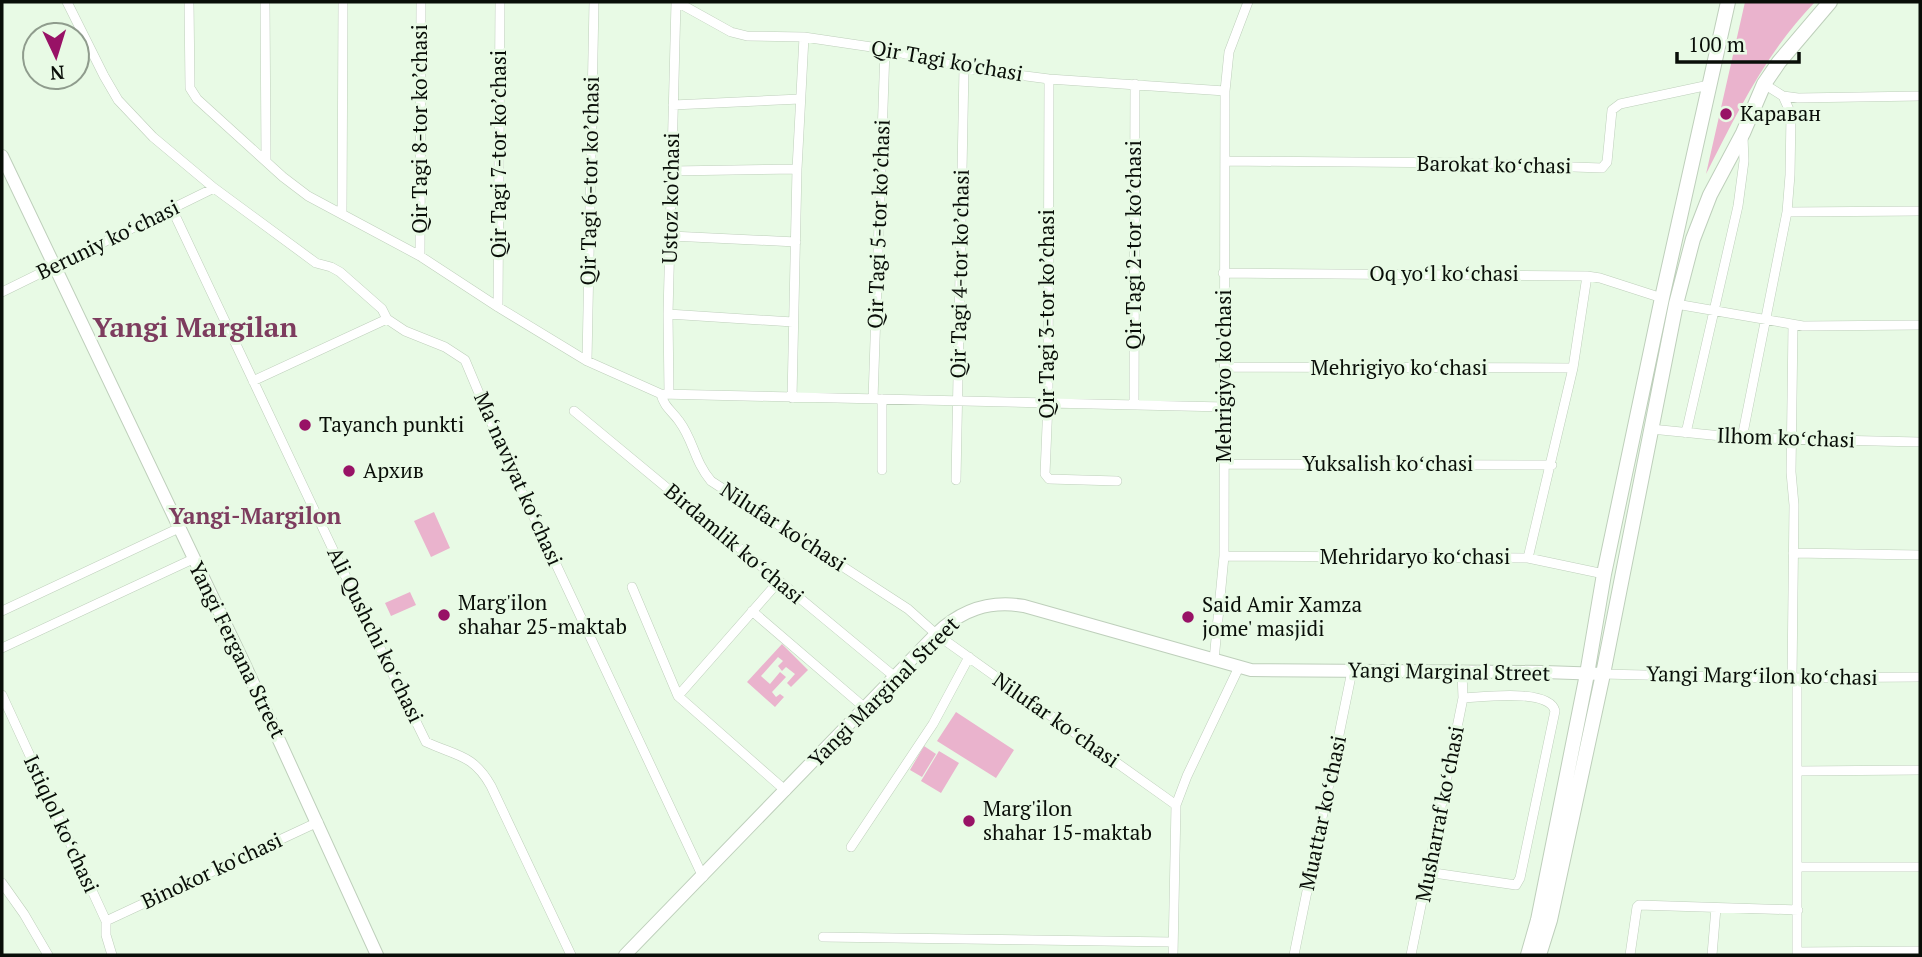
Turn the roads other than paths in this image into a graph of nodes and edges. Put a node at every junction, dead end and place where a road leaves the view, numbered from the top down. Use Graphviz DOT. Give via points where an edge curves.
graph roads {
  1 [pos="67,2"];
  2 [pos="189,2"];
  3 [pos="265,2"];
  4 [pos="343,2"];
  5 [pos="421,2"];
  6 [pos="500,2"];
  7 [pos="594,2"];
  8 [pos="677,2"];
  9 [pos="1248,2"];
  10 [pos="1728,2"];
  11 [pos="1830,2"];
  12 [pos="804,37"];
  13 [pos="885,49"];
  14 [pos="964,68"];
  15 [pos="1049,79"];
  16 [pos="1135,84"];
  17 [pos="1709,85"];
  18 [pos="1764,85"];
  19 [pos="1225,92"];
  20 [pos="1783,96"];
  21 [pos="1920,96"];
  22 [pos="800,99"];
  23 [pos="673,105"];
  24 [pos="1743,133"];
  25 [pos="2,156"];
  26 [pos="266,159"];
  27 [pos="1225,161"];
  28 [pos="797,169"];
  29 [pos="672,171"];
  30 [pos="214,188"];
  31 [pos="172,209"];
  32 [pos="1920,211"];
  33 [pos="1787,212"];
  34 [pos="342,213"];
  35 [pos="671,236"];
  36 [pos="796,242"];
  37 [pos="420,256"];
  38 [pos="54,267"];
  39 [pos="1223,273"];
  40 [pos="1587,276"];
  41 [pos="2,292"];
  42 [pos="1669,301"];
  43 [pos="498,307"];
  44 [pos="1716,310"];
  45 [pos="668,314"];
  46 [pos="387,319"];
  47 [pos="1767,319"];
  48 [pos="793,323"];
  49 [pos="1793,325"];
  50 [pos="1920,325"];
  51 [pos="587,360"];
  52 [pos="1225,367"];
  53 [pos="1573,368"];
  54 [pos="253,381"];
  55 [pos="665,394"];
  56 [pos="792,398"];
  57 [pos="877,399"];
  58 [pos="957,400"];
  59 [pos="1048,402"];
  60 [pos="1134,405"];
  61 [pos="1225,407"];
  62 [pos="574,411"];
  63 [pos="1651,429"];
  64 [pos="1686,433"];
  65 [pos="1742,438"];
  66 [pos="1791,440"];
  67 [pos="1920,442"];
  68 [pos="1224,464"];
  69 [pos="1552,465"];
  70 [pos="882,470"];
  71 [pos="956,480"];
  72 [pos="1117,481"];
  73 [pos="179,528"];
  74 [pos="1793,553"];
  75 [pos="1920,555"];
  76 [pos="1224,556"];
  77 [pos="1528,558"];
  78 [pos="193,559"];
  79 [pos="1604,574"];
  80 [pos="779,581"];
  81 [pos="632,587"];
  82 [pos="2,611"];
  83 [pos="752,611"];
  84 [pos="936,634"];
  85 [pos="2,648"];
  86 [pos="969,657"];
  87 [pos="1214,660"];
  88 [pos="1239,667"];
  89 [pos="1352,671"];
  90 [pos="1462,671"];
  91 [pos="1587,674"];
  92 [pos="1603,674"];
  93 [pos="895,677"];
  94 [pos="1920,677"];
  95 [pos="1794,678"];
  96 [pos="2,695"];
  97 [pos="678,696"];
  98 [pos="1463,698"];
  99 [pos="865,708"];
  100 [pos="1797,771"];
  101 [pos="1920,771"];
  102 [pos="786,791"];
  103 [pos="1176,805"];
  104 [pos="318,821"];
  105 [pos="851,847"];
  106 [pos="1798,867"];
  107 [pos="1920,867"];
  108 [pos="1427,872"];
  109 [pos="703,877"];
  110 [pos="3,888"];
  111 [pos="1716,908"];
  112 [pos="1798,911"];
  113 [pos="106,921"];
  114 [pos="824,937"];
  115 [pos="1173,942"];
  116 [pos="1920,951"];
  117 [pos="1797,954"];
  118 [pos="48,955"];
  119 [pos="112,955"];
  120 [pos="377,955"];
  121 [pos="571,955"];
  122 [pos="625,955"];
  123 [pos="1173,955"];
  124 [pos="1294,955"];
  125 [pos="1411,955"];
  126 [pos="1528,955"];
  127 [pos="1539,955"];
  128 [pos="1630,955"];
  129 [pos="1712,955"];
  1 -- 30 [label="street, Maʻnaviyat koʻchasi" via="118,100 153,137"];
  2 -- 26 [label="street" via="190,88"];
  3 -- 26 [label="street"];
  4 -- 34 [label="street"];
  5 -- 37 [label="street, Qir Tagi 8-tor koʼchasi"];
  6 -- 43 [label="street, Qir Tagi 7-tor koʼchasi"];
  7 -- 51 [label="street, Qir Tagi 6-tor koʼchasi"];
  8 -- 12 [label="street, Qir Tagi ko'chasi" via="731,32"];
  8 -- 23 [label="street, Ustoz ko'chasi"];
  9 -- 19 [label="street, Mehrigiyo ko'chasi" via="1229,52"];
  10 -- 17 [label="main road"];
  11 -- 18 [label="main road"];
  12 -- 13 [label="street, Qir Tagi ko'chasi"];
  12 -- 22 [label="street"];
  13 -- 14 [label="street, Qir Tagi ko'chasi"];
  13 -- 57 [label="street, Qir Tagi 5-tor koʼchasi"];
  14 -- 15 [label="street, Qir Tagi ko'chasi"];
  14 -- 58 [label="street, Qir Tagi 4-tor koʼchasi"];
  15 -- 16 [label="street, Qir Tagi ko'chasi"];
  15 -- 59 [label="street, Qir Tagi 3-tor koʼchasi"];
  16 -- 19 [label="street, Qir Tagi ko'chasi"];
  16 -- 60 [label="street, Qir Tagi 2-tor koʼchasi"];
  17 -- 27 [label="street, Barokat koʻchasi" via="1620,104 1612,110 1607,162 1602,168"];
  17 -- 42 [label="main road"];
  18 -- 20 [label="street"];
  18 -- 24 [label="main road"];
  19 -- 27 [label="street, Mehrigiyo ko'chasi"];
  20 -- 21 [label="street"];
  20 -- 33 [label="street" via="1791,114"];
  22 -- 23 [label="street"];
  22 -- 28 [label="street"];
  23 -- 29 [label="street, Ustoz ko'chasi"];
  24 -- 42 [label="main road" via="1710,195"];
  24 -- 44 [label="street" via="1738,206"];
  25 -- 38 [label="main road, Yangi Fergana Street"];
  26 -- 34 [label="street" via="308,196"];
  27 -- 39 [label="street, Mehrigiyo ko'chasi"];
  28 -- 29 [label="street"];
  28 -- 36 [label="street"];
  29 -- 35 [label="street, Ustoz ko'chasi"];
  30 -- 31 [label="street, Beruniy koʻchasi"];
  30 -- 46 [label="street, Maʻnaviyat koʻchasi" via="316,263 340,272 382,309"];
  31 -- 38 [label="street, Beruniy koʻchasi"];
  31 -- 54 [label="street, Ali Qushchi koʻchasi"];
  32 -- 33 [label="street"];
  33 -- 47 [label="street"];
  34 -- 37 [label="street"];
  35 -- 36 [label="street"];
  35 -- 45 [label="street, Ustoz ko'chasi"];
  36 -- 48 [label="street"];
  37 -- 43 [label="street"];
  38 -- 41 [label="street, Beruniy koʻchasi"];
  38 -- 73 [label="main road, Yangi Fergana Street"];
  39 -- 40 [label="street, Oq yoʻl koʻchasi"];
  39 -- 52 [label="street, Mehrigiyo ko'chasi"];
  40 -- 42 [label="street, Oq yoʻl koʻchasi"];
  40 -- 53 [label="street"];
  42 -- 44 [label="street, Oq yoʻl koʻchasi"];
  42 -- 63 [label="main road"];
  42 -- 79 [label="main road"];
  43 -- 51 [label="street"];
  44 -- 47 [label="street, Oq yoʻl koʻchasi"];
  44 -- 64 [label="street"];
  45 -- 48 [label="street"];
  45 -- 55 [label="street, Ustoz ko'chasi"];
  46 -- 54 [label="street"];
  46 -- 109 [label="street, Maʻnaviyat koʻchasi" via="465,360 507,460"];
  47 -- 49 [label="street, Oq yoʻl koʻchasi"];
  47 -- 65 [label="street"];
  48 -- 56 [label="street"];
  49 -- 50 [label="street, Oq yoʻl koʻchasi"];
  49 -- 66 [label="street"];
  51 -- 55 [label="street"];
  52 -- 53 [label="street, Mehrigiyo koʻchasi"];
  52 -- 61 [label="street, Mehrigiyo ko'chasi"];
  53 -- 69 [label="street"];
  54 -- 121 [label="street, Ali Qushchi koʻchasi" via="426,742 479,766"];
  55 -- 56 [label="street"];
  55 -- 84 [label="street, Nilufar ko'chasi" via="667,409 679,421 700,468 711,481 908,609"];
  56 -- 57 [label="street"];
  57 -- 58 [label="street"];
  57 -- 70 [label="street, Qir Tagi 5-tor koʼchasi"];
  58 -- 59 [label="street"];
  58 -- 71 [label="street, Qir Tagi 4-tor koʼchasi"];
  59 -- 60 [label="street"];
  59 -- 72 [label="street, Qir Tagi 3-tor koʼchasi" via="1045,474 1049,479"];
  60 -- 61 [label="street"];
  61 -- 68 [label="street, Mehrigiyo ko'chasi"];
  62 -- 80 [label="street, Birdamlik koʻchasi"];
  63 -- 64 [label="street, Ilhom koʻchasi"];
  63 -- 92 [label="main road"];
  64 -- 65 [label="street, Ilhom koʻchasi"];
  65 -- 66 [label="street, Ilhom koʻchasi"];
  66 -- 67 [label="street, Ilhom koʻchasi"];
  66 -- 74 [label="street"];
  68 -- 69 [label="street, Yuksalish koʻchasi"];
  68 -- 76 [label="street, Mehrigiyo ko'chasi"];
  69 -- 77 [label="street"];
  73 -- 78 [label="main road, Yangi Fergana Street"];
  73 -- 82 [label="street"];
  74 -- 75 [label="street"];
  74 -- 95 [label="street"];
  76 -- 77 [label="street, Mehridaryo koʻchasi"];
  76 -- 87 [label="street, Mehrigiyo ko'chasi"];
  77 -- 79 [label="street, Mehridaryo koʻchasi"];
  78 -- 85 [label="street"];
  78 -- 104 [label="main road, Yangi Fergana Street"];
  79 -- 91 [label="main road"];
  80 -- 83 [label="street"];
  80 -- 93 [label="street, Birdamlik koʻchasi"];
  81 -- 97 [label="street"];
  83 -- 97 [label="street"];
  83 -- 99 [label="street"];
  84 -- 86 [label="street, Nilufar koʻchasi"];
  84 -- 87 [label="main road, Yangi Marginal Street" via="978,607 1014,604"];
  84 -- 93 [label="main road, Yangi Marginal Street"];
  86 -- 103 [label="street, Nilufar koʻchasi"];
  86 -- 105 [label="street" via="933,724"];
  87 -- 88 [label="main road, Yangi Marginal Street"];
  88 -- 89 [label="main road, Yangi Marginal Street"];
  88 -- 103 [label="street"];
  89 -- 90 [label="main road, Yangi Marginal Street"];
  89 -- 124 [label="street, Muattar koʻchasi"];
  90 -- 91 [label="main road, Yangi Marginal Street"];
  90 -- 98 [label="street, Musharraf koʻchasi"];
  91 -- 92 [label="main road, Yangi Marginal Street"];
  91 -- 126 [label="main road"];
  92 -- 95 [label="street, Yangi Margʻilon koʻchasi"];
  92 -- 127 [label="main road"];
  93 -- 99 [label="main road, Yangi Marginal Street"];
  94 -- 95 [label="street, Yangi Margʻilon koʻchasi"];
  95 -- 100 [label="street"];
  96 -- 113 [label="street, Istiqlol koʻchasi"];
  97 -- 102 [label="street"];
  98 -- 108 [label="street, Musharraf koʻchasi"];
  98 -- 108 [label="street" via="1532,696 1547,699 1555,711 1516,885"];
  99 -- 102 [label="main road, Yangi Marginal Street"];
  100 -- 101 [label="street"];
  100 -- 106 [label="street"];
  102 -- 109 [label="main road, Yangi Marginal Street"];
  103 -- 115 [label="street"];
  104 -- 113 [label="street, Binokor ko'chasi"];
  104 -- 120 [label="main road, Yangi Fergana Street"];
  106 -- 107 [label="street"];
  106 -- 112 [label="street"];
  108 -- 125 [label="street, Musharraf koʻchasi"];
  109 -- 122 [label="main road, Yangi Marginal Street"];
  110 -- 118 [label="street"];
  111 -- 112 [label="street"];
  111 -- 128 [label="street" via="1638,906"];
  111 -- 129 [label="street"];
  112 -- 117 [label="street"];
  113 -- 119 [label="street, Istiqlol koʻchasi"];
  114 -- 115 [label="street"];
  115 -- 123 [label="street"];
  116 -- 117 [label="street"];
}
